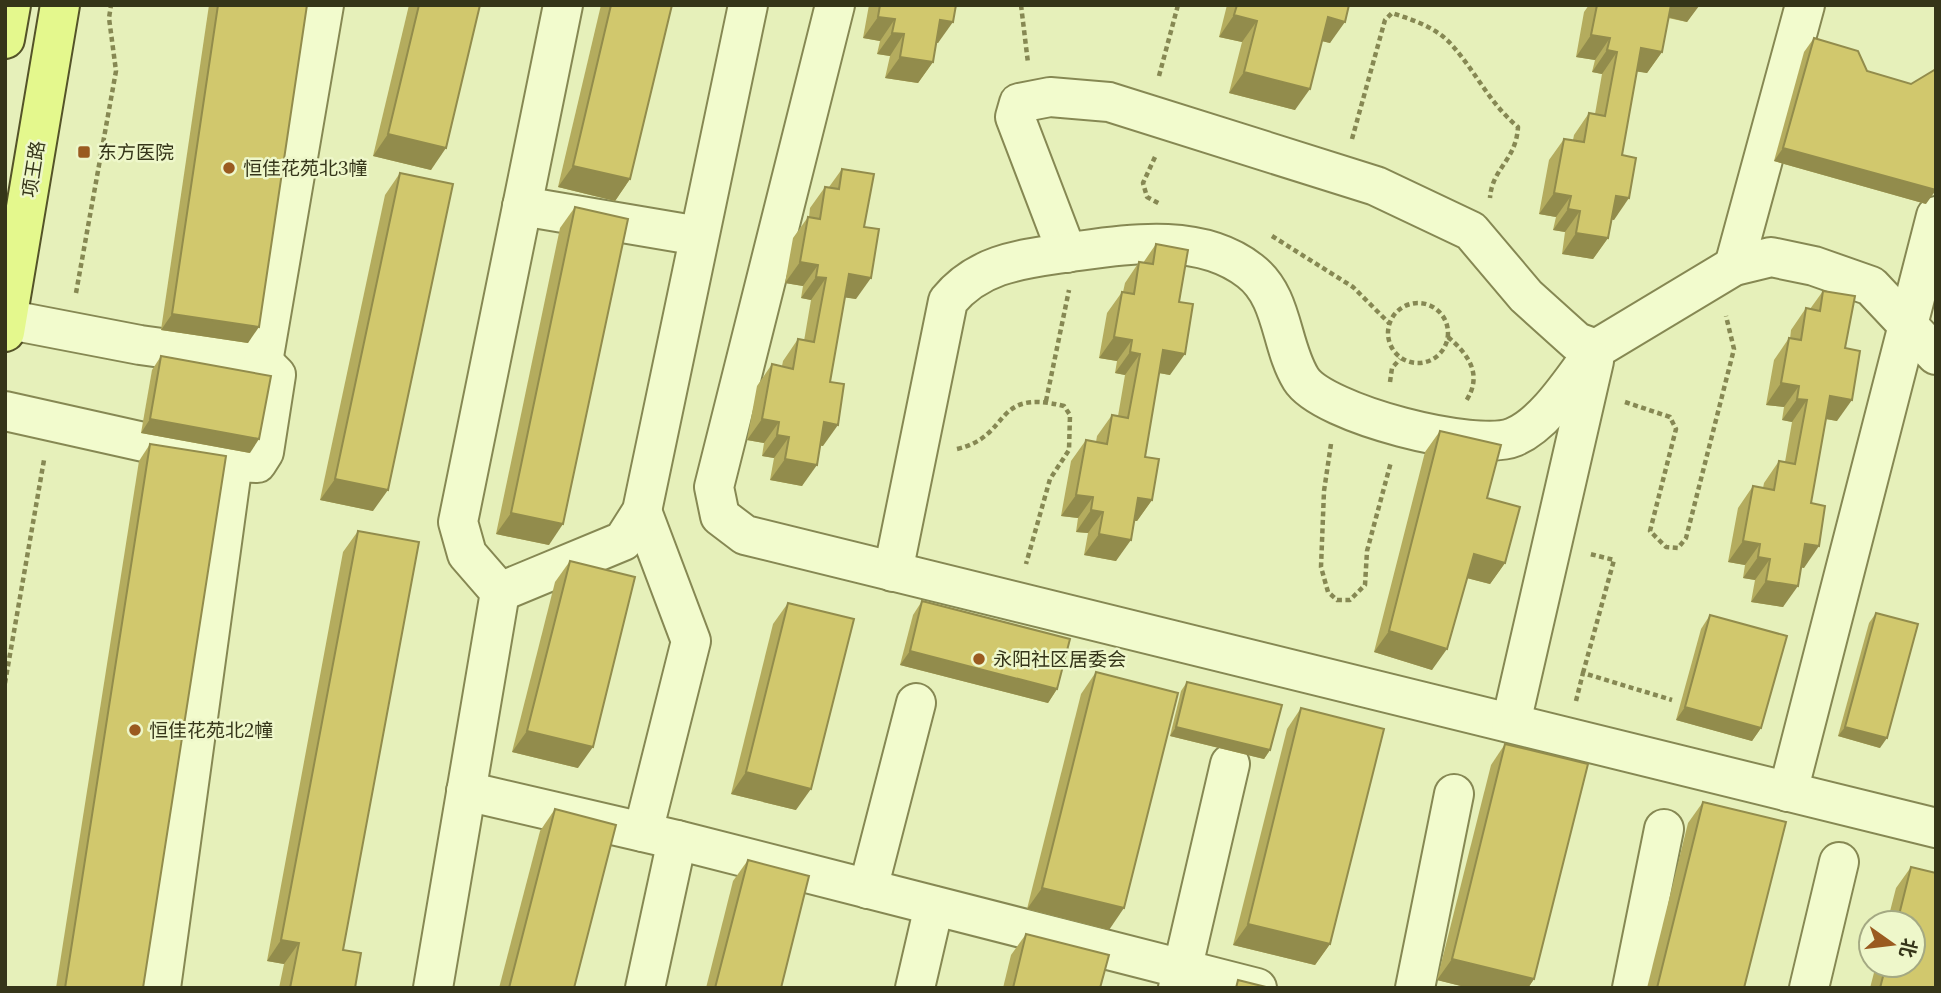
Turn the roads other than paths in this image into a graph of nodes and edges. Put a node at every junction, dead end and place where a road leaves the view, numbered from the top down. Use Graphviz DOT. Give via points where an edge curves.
graph roads {
  1 [pos="11,5"];
  2 [pos="60,5"];
  3 [pos="324,5"];
  4 [pos="563,5"];
  5 [pos="748,5"];
  6 [pos="835,5"];
  7 [pos="1805,5"];
  8 [pos="5,40"];
  9 [pos="522,205"];
  10 [pos="1936,216"];
  11 [pos="699,236"];
  12 [pos="1072,252"];
  13 [pos="1723,273"];
  14 [pos="1909,323"];
  15 [pos="6,324"];
  16 [pos="1596,348"];
  17 [pos="1936,355"];
  18 [pos="263,362"];
  19 [pos="5,411"];
  20 [pos="233,462"];
  21 [pos="642,511"];
  22 [pos="893,572"];
  23 [pos="500,592"];
  24 [pos="916,703"];
  25 [pos="1511,723"];
  26 [pos="1230,764"];
  27 [pos="466,791"];
  28 [pos="1788,792"];
  29 [pos="1454,794"];
  30 [pos="1936,828"];
  31 [pos="1664,829"];
  32 [pos="660,836"];
  33 [pos="1839,862"];
  34 [pos="868,889"];
  35 [pos="934,906"];
  36 [pos="1180,978"];
  37 [pos="161,988"];
  38 [pos="433,988"];
  39 [pos="645,988"];
  40 [pos="915,988"];
  41 [pos="1257,988"];
  42 [pos="1415,988"];
  43 [pos="1632,988"];
  44 [pos="1809,988"];
  1 -- 8 [label="main road"];
  2 -- 15 [label="main road, 项王路"];
  3 -- 18 [label="street"];
  4 -- 9 [label="street"];
  5 -- 11 [label="street"];
  6 -- 22 [label="street" via="714,487 720,516 745,535"];
  7 -- 13 [label="street"];
  9 -- 11 [label="street"];
  9 -- 23 [label="street" via="458,522 467,554"];
  10 -- 14 [label="street"];
  11 -- 21 [label="street"];
  12 -- 16 [label="street" via="1138,244 1187,245 1207,249 1250,270 1267,288 1301,379 1316,396 1427,433 1484,440 1514,437 1547,412"];
  12 -- 16 [label="street" via="1015,117 1019,103 1025,100 1050,97 1109,102 1376,186 1471,231 1526,296 1577,342"];
  12 -- 22 [label="street" via="1023,259 983,272 963,282 948,301"];
  13 -- 14 [label="street" via="1771,257 1814,266 1871,286"];
  13 -- 16 [label="street"];
  14 -- 17 [label="street"];
  14 -- 28 [label="street"];
  15 -- 18 [label="street"];
  16 -- 25 [label="street"];
  18 -- 20 [label="street" via="276,375 264,452 257,463"];
  19 -- 20 [label="street"];
  20 -- 37 [label="street"];
  21 -- 23 [label="street" via="623,541"];
  21 -- 32 [label="street" via="691,641"];
  22 -- 25 [label="street"];
  23 -- 27 [label="street"];
  24 -- 34 [label="street"];
  25 -- 28 [label="street"];
  26 -- 36 [label="street"];
  27 -- 32 [label="street"];
  27 -- 38 [label="street"];
  28 -- 30 [label="street"];
  29 -- 42 [label="street"];
  31 -- 43 [label="street"];
  32 -- 34 [label="street"];
  32 -- 39 [label="street"];
  33 -- 44 [label="street"];
  34 -- 35 [label="street"];
  35 -- 36 [label="street"];
  35 -- 40 [label="street"];
  36 -- 41 [label="street"];
}
